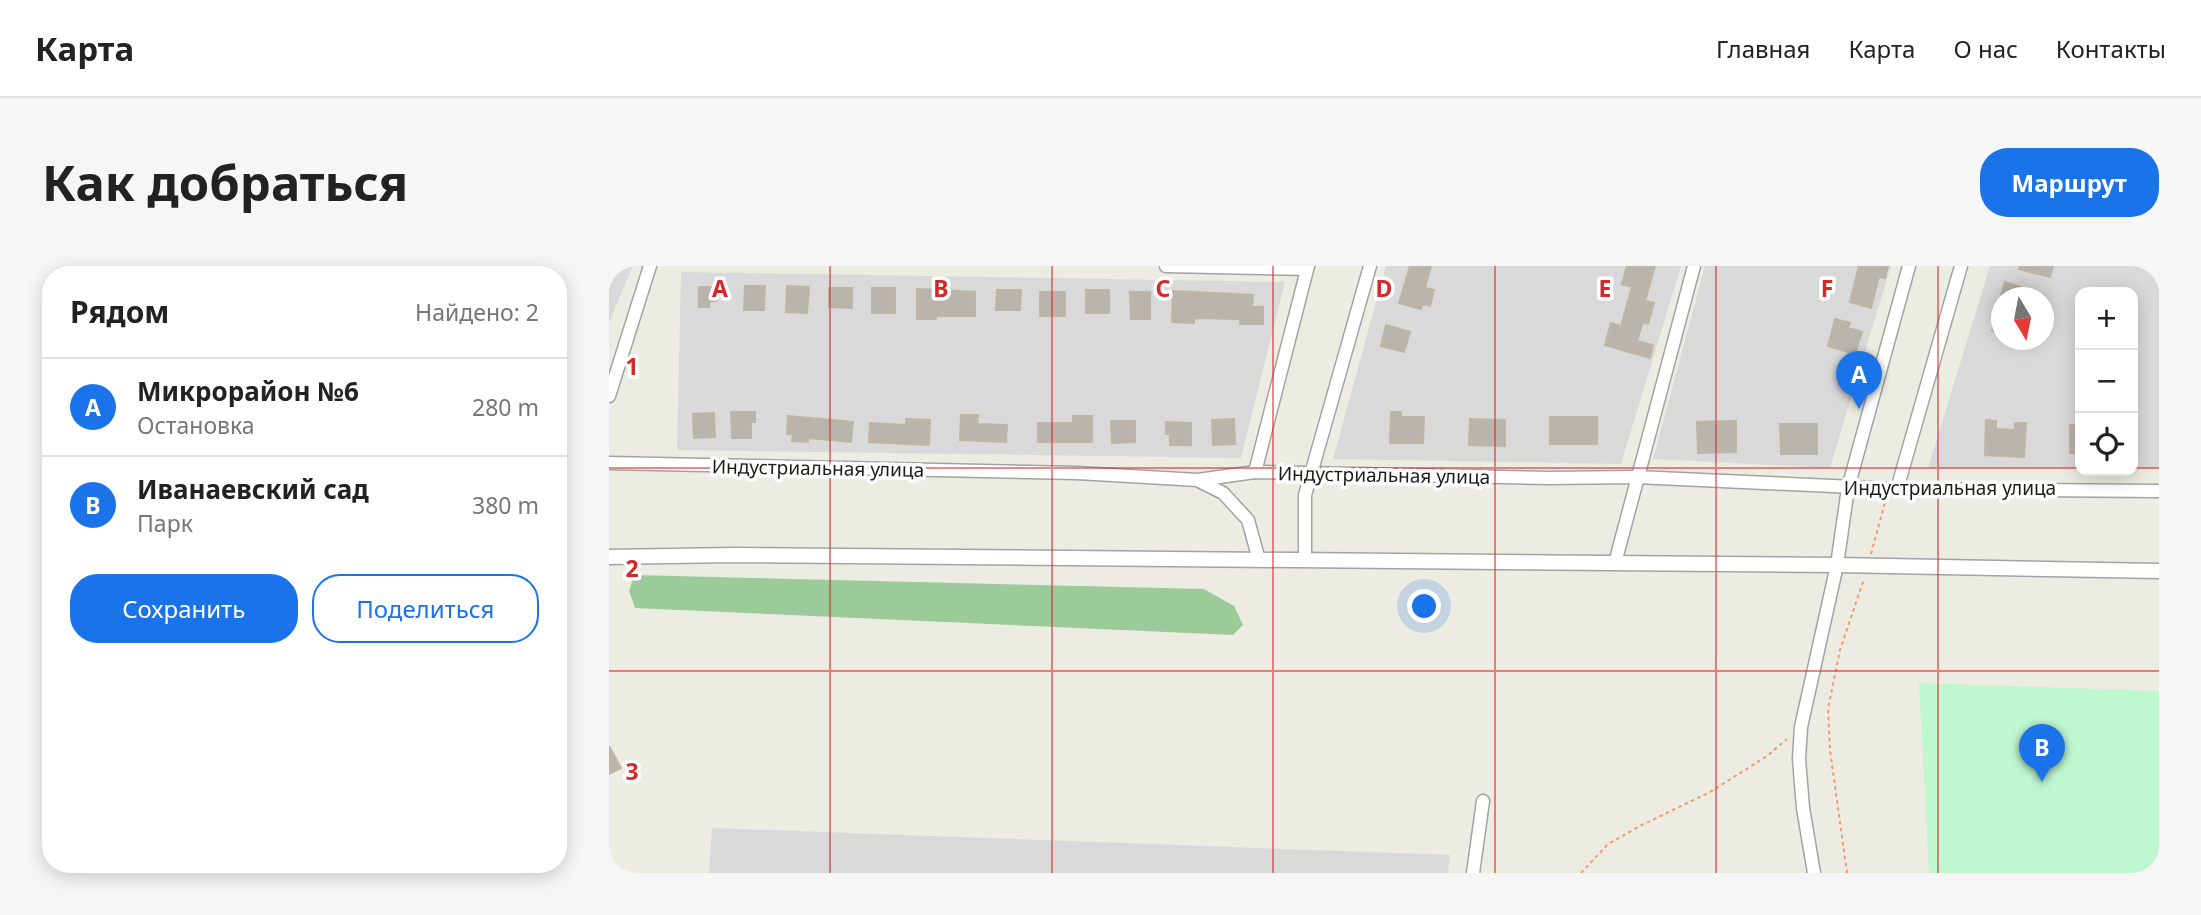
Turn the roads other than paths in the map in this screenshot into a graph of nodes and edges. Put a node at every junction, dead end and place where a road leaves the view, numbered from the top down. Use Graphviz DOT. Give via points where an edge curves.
graph roads {
  1 [pos="650,266"];
  2 [pos="1166,266"];
  3 [pos="1370,266"];
  4 [pos="1694,266"];
  5 [pos="1909,266"];
  6 [pos="1961,266"];
  7 [pos="1307,267"];
  8 [pos="609,396"];
  9 [pos="609,463"];
  10 [pos="1255,472"];
  11 [pos="1312,475"];
  12 [pos="1636,477"];
  13 [pos="1198,480"];
  14 [pos="1848,488"];
  15 [pos="1893,489"];
  16 [pos="2159,491"];
  17 [pos="609,557"];
  18 [pos="1259,560"];
  19 [pos="1305,560"];
  20 [pos="1615,563"];
  21 [pos="1837,565"];
  22 [pos="2159,571"];
  23 [pos="1483,802"];
  24 [pos="1473,873"];
  25 [pos="1814,873"];
  1 -- 8 [label="street"];
  2 -- 7 [label="street"];
  3 -- 11 [label="street"];
  4 -- 12 [label="street"];
  5 -- 14 [label="street"];
  6 -- 15 [label="street"];
  7 -- 10 [label="street"];
  9 -- 13 [label="street, Индустриальная улица" via="1077,473"];
  10 -- 11 [label="street, Индустриальная улица"];
  10 -- 13 [label="street, Индустриальная улица"];
  11 -- 12 [label="street, Индустриальная улица"];
  11 -- 19 [label="street" via="1305,495"];
  12 -- 14 [label="street, Индустриальная улица"];
  12 -- 20 [label="street"];
  13 -- 18 [label="street" via="1223,493 1248,520"];
  14 -- 15 [label="street, Индустриальная улица"];
  14 -- 21 [label="street"];
  15 -- 16 [label="street, Индустриальная улица"];
  17 -- 18 [label="street"];
  18 -- 19 [label="street"];
  19 -- 20 [label="street"];
  20 -- 21 [label="street"];
  21 -- 22 [label="street"];
  21 -- 25 [label="street" via="1801,727 1803,807"];
  23 -- 24 [label="street"];
}
